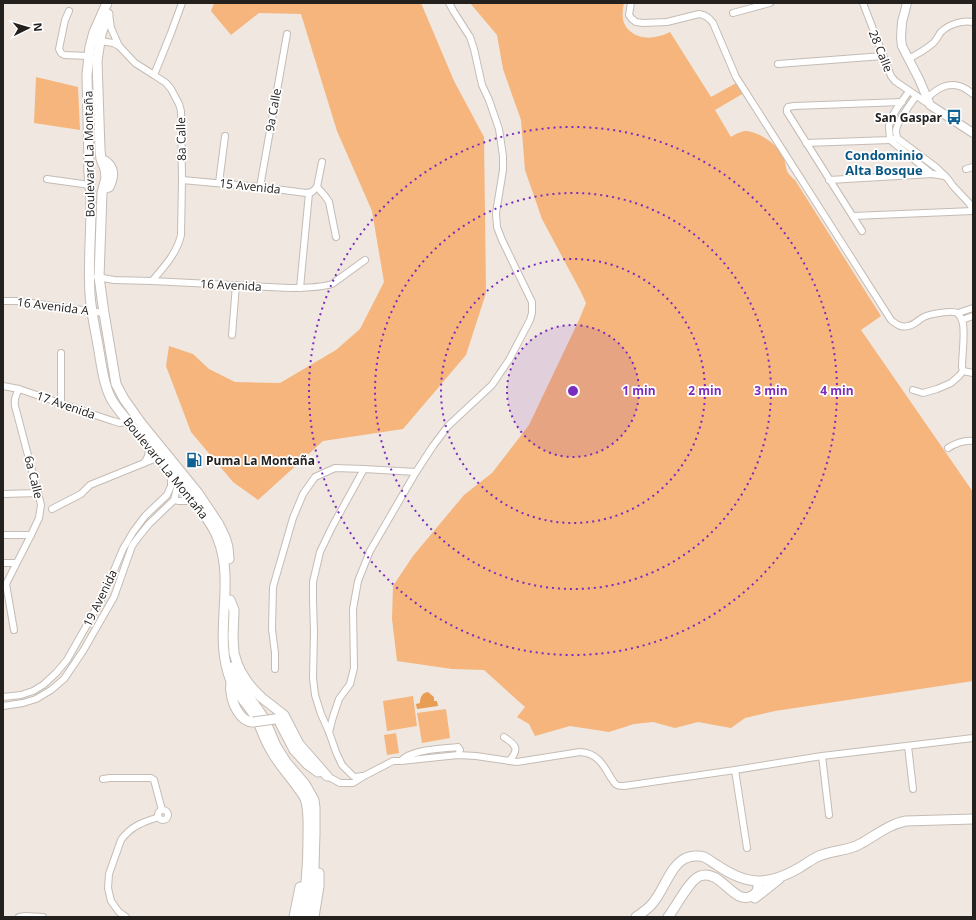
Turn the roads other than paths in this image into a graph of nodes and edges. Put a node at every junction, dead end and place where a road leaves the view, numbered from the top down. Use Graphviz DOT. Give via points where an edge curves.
graph roads {
  1 [pos="112,3"];
  2 [pos="182,3"];
  3 [pos="449,3"];
  4 [pos="630,3"];
  5 [pos="770,3"];
  6 [pos="863,3"];
  7 [pos="907,3"];
  8 [pos="108,8"];
  9 [pos="69,11"];
  10 [pos="733,13"];
  11 [pos="973,22"];
  12 [pos="287,34"];
  13 [pos="100,41"];
  14 [pos="119,46"];
  15 [pos="89,56"];
  16 [pos="883,56"];
  17 [pos="908,59"];
  18 [pos="778,64"];
  19 [pos="154,75"];
  20 [pos="909,91"];
  21 [pos="973,94"];
  22 [pos="916,96"];
  23 [pos="928,101"];
  24 [pos="902,102"];
  25 [pos="973,133"];
  26 [pos="225,136"];
  27 [pos="897,138"];
  28 [pos="890,140"];
  29 [pos="806,143"];
  30 [pos="101,159"];
  31 [pos="89,162"];
  32 [pos="322,162"];
  33 [pos="973,167"];
  34 [pos="937,168"];
  35 [pos="966,169"];
  36 [pos="932,174"];
  37 [pos="945,176"];
  38 [pos="47,179"];
  39 [pos="182,180"];
  40 [pos="830,180"];
  41 [pos="219,183"];
  42 [pos="90,185"];
  43 [pos="260,187"];
  44 [pos="317,187"];
  45 [pos="103,189"];
  46 [pos="309,193"];
  47 [pos="973,210"];
  48 [pos="853,216"];
  49 [pos="862,231"];
  50 [pos="336,237"];
  51 [pos="365,260"];
  52 [pos="89,277"];
  53 [pos="99,277"];
  54 [pos="152,281"];
  55 [pos="236,285"];
  56 [pos="300,288"];
  57 [pos="3,301"];
  58 [pos="973,308"];
  59 [pos="92,311"];
  60 [pos="104,313"];
  61 [pos="958,313"];
  62 [pos="973,316"];
  63 [pos="962,320"];
  64 [pos="232,335"];
  65 [pos="61,353"];
  66 [pos="964,371"];
  67 [pos="973,373"];
  68 [pos="3,386"];
  69 [pos="20,389"];
  70 [pos="913,390"];
  71 [pos="61,403"];
  72 [pos="129,405"];
  73 [pos="128,421"];
  74 [pos="150,440"];
  75 [pos="973,441"];
  76 [pos="948,448"];
  77 [pos="158,457"];
  78 [pos="144,463"];
  79 [pos="364,469"];
  80 [pos="416,472"];
  81 [pos="171,473"];
  82 [pos="179,482"];
  83 [pos="38,493"];
  84 [pos="3,494"];
  85 [pos="174,500"];
  86 [pos="193,501"];
  87 [pos="52,509"];
  88 [pos="206,511"];
  89 [pos="215,524"];
  90 [pos="3,535"];
  91 [pos="31,535"];
  92 [pos="3,563"];
  93 [pos="16,563"];
  94 [pos="4,585"];
  95 [pos="230,600"];
  96 [pos="14,630"];
  97 [pos="275,669"];
  98 [pos="231,682"];
  99 [pos="3,697"];
  100 [pos="3,706"];
  101 [pos="329,732"];
  102 [pos="504,737"];
  103 [pos="973,738"];
  104 [pos="908,746"];
  105 [pos="822,756"];
  106 [pos="509,761"];
  107 [pos="735,770"];
  108 [pos="327,776"];
  109 [pos="364,776"];
  110 [pos="103,779"];
  111 [pos="913,789"];
  112 [pos="829,815"];
  113 [pos="973,819"];
  114 [pos="747,848"];
  115 [pos="315,852"];
  116 [pos="308,859"];
  117 [pos="782,877"];
  118 [pos="755,882"];
  119 [pos="745,898"];
  120 [pos="19,917"];
  121 [pos="43,917"];
  122 [pos="126,917"];
  123 [pos="294,917"];
  124 [pos="301,917"];
  125 [pos="307,917"];
  126 [pos="314,917"];
  127 [pos="636,917"];
  128 [pos="668,917"];
  1 -- 8 [label="main road, Boulevard La Montaña"];
  2 -- 19 [label="street"];
  3 -- 80 [label="street" via="470,36 482,85 499,129 504,156 496,213 497,227 532,302 532,313 509,360 492,385 448,426"];
  4 -- 61 [label="street" via="629,15 636,22 667,22 704,14 713,23 736,77 891,320 899,326 907,327 926,316"];
  5 -- 10 [label="street"];
  6 -- 16 [label="street, 28 Calle"];
  7 -- 17 [label="street" via="901,38"];
  8 -- 13 [label="main road, Boulevard La Montaña"];
  8 -- 14 [label="street" via="111,28"];
  8 -- 15 [label="main road, Boulevard La Montaña" via="94,32"];
  9 -- 15 [label="street" via="59,49 64,55"];
  11 -- 17 [label="street" via="957,23 949,27 941,32 933,44"];
  12 -- 43 [label="street, 9a Calle"];
  13 -- 14 [label="street"];
  13 -- 30 [label="main road, Boulevard La Montaña" via="97,70"];
  14 -- 19 [label="street, 8a Calle" via="135,63"];
  15 -- 31 [label="main road, Boulevard La Montaña"];
  16 -- 18 [label="street"];
  16 -- 20 [label="street, 28 Calle" via="891,76"];
  17 -- 23 [label="street"];
  19 -- 39 [label="street, 8a Calle" via="171,89 181,111"];
  20 -- 22 [label="street, 28 Calle"];
  20 -- 24 [label="street"];
  21 -- 23 [label="street" via="959,86 950,85 941,87"];
  22 -- 23 [label="street, 28 Calle"];
  22 -- 27 [label="street" via="897,127"];
  23 -- 25 [label="street"];
  24 -- 28 [label="street" via="889,127"];
  24 -- 29 [label="street" via="788,107 787,112"];
  26 -- 41 [label="street"];
  27 -- 28 [label="street"];
  27 -- 34 [label="street"];
  28 -- 29 [label="street"];
  28 -- 36 [label="street"];
  29 -- 40 [label="street"];
  30 -- 31 [label="main road"];
  30 -- 45 [label="main road" via="109,164 113,179 109,187"];
  31 -- 42 [label="main road, Boulevard La Montaña"];
  32 -- 44 [label="street"];
  33 -- 35 [label="street"];
  34 -- 36 [label="street"];
  34 -- 37 [label="street"];
  36 -- 37 [label="street"];
  36 -- 40 [label="street"];
  37 -- 47 [label="street"];
  38 -- 42 [label="street"];
  39 -- 41 [label="street, 15 Avenida"];
  39 -- 54 [label="street, 8a Calle" via="179,243"];
  40 -- 48 [label="street"];
  41 -- 43 [label="street, 15 Avenida"];
  42 -- 45 [label="main road" via="96,191"];
  42 -- 52 [label="main road, Boulevard La Montaña"];
  43 -- 46 [label="street, 15 Avenida"];
  44 -- 46 [label="street"];
  44 -- 50 [label="street" via="327,199"];
  45 -- 53 [label="main road, Boulevard La Montaña"];
  46 -- 56 [label="street"];
  47 -- 48 [label="street"];
  48 -- 49 [label="street"];
  51 -- 56 [label="street, 16 Avenida" via="332,284"];
  52 -- 53 [label="street, 16 Avenida"];
  52 -- 59 [label="main road, Boulevard La Montaña"];
  53 -- 54 [label="street, 16 Avenida"];
  53 -- 60 [label="main road, Boulevard La Montaña"];
  54 -- 55 [label="street, 16 Avenida"];
  55 -- 56 [label="street, 16 Avenida"];
  55 -- 64 [label="street"];
  57 -- 59 [label="street, 16 Avenida A"];
  58 -- 61 [label="street"];
  59 -- 60 [label="street, 16 Avenida A"];
  59 -- 73 [label="main road, Boulevard La Montaña" via="109,393"];
  60 -- 72 [label="main road, Boulevard La Montaña" via="116,384"];
  61 -- 63 [label="street"];
  62 -- 63 [label="street"];
  63 -- 66 [label="street"];
  65 -- 71 [label="street"];
  66 -- 67 [label="street"];
  66 -- 70 [label="street" via="951,383 937,389 923,393"];
  68 -- 69 [label="street, 17 Avenida"];
  69 -- 71 [label="street, 17 Avenida"];
  69 -- 83 [label="street, 6a Calle" via="14,401"];
  71 -- 73 [label="street, 17 Avenida" via="120,423"];
  72 -- 73 [label="main road" via="132,417"];
  72 -- 74 [label="main road, Boulevard La Montaña"];
  73 -- 74 [label="main road, Boulevard La Montaña"];
  74 -- 77 [label="main road, Boulevard La Montaña"];
  74 -- 78 [label="street" via="148,456"];
  74 -- 82 [label="street" via="177,474"];
  74 -- 88 [label="main road, Boulevard La Montaña" via="178,468"];
  75 -- 76 [label="street" via="964,440"];
  77 -- 78 [label="street"];
  77 -- 81 [label="main road, Boulevard La Montaña"];
  78 -- 87 [label="street" via="90,485 81,494"];
  79 -- 80 [label="street"];
  79 -- 97 [label="street" via="335,468 315,477 303,494 273,587 272,629"];
  79 -- 101 [label="street" via="320,552 313,582 313,678 315,696"];
  80 -- 101 [label="street" via="370,551 358,581 353,609 354,668 350,684 339,699"];
  81 -- 82 [label="main road, Boulevard La Montaña"];
  81 -- 99 [label="street, 19 Avenida" via="171,486 167,495 133,532 104,594 67,660 44,685 21,695"];
  82 -- 85 [label="street"];
  82 -- 86 [label="main road, Boulevard La Montaña"];
  83 -- 84 [label="street"];
  83 -- 91 [label="street, 6a Calle" via="41,505 39,518"];
  85 -- 86 [label="street"];
  85 -- 100 [label="street, 19 Avenida" via="149,524 132,546 114,597 64,680 36,700"];
  86 -- 88 [label="main road, Boulevard La Montaña"];
  88 -- 89 [label="main road, Boulevard La Montaña"];
  89 -- 95 [label="main road, Boulevard La Montaña" via="225,537 229,552"];
  89 -- 98 [label="main road, Boulevard La Montaña" via="225,576 224,646"];
  90 -- 91 [label="street"];
  91 -- 93 [label="street, 6a Calle"];
  92 -- 93 [label="street"];
  93 -- 94 [label="street, 6a Calle"];
  94 -- 96 [label="street, 6a Calle"];
  95 -- 108 [label="main road" via="234,610 234,652 241,672 255,691 284,715 299,744"];
  95 -- 115 [label="main road, Boulevard La Montaña" via="229,653 233,669 241,686 264,718 276,746 311,794 314,805"];
  98 -- 108 [label="main road, bridge" via="231,693 242,718 248,722 278,719 298,755 318,772"];
  98 -- 116 [label="main road, Boulevard La Montaña" via="251,710 270,750 304,796 308,813"];
  101 -- 109 [label="street" via="342,765 353,776"];
  102 -- 106 [label="street" via="513,743 515,749 515,755"];
  103 -- 104 [label="street"];
  104 -- 105 [label="street"];
  104 -- 111 [label="street"];
  105 -- 107 [label="street"];
  105 -- 112 [label="street"];
  106 -- 107 [label="street" via="587,753 602,763 614,783 624,786"];
  106 -- 109 [label="street" via="458,755 458,747 410,754 401,761 393,761"];
  107 -- 114 [label="street"];
  108 -- 109 [label="street" via="347,783 353,783"];
  110 -- 122 [label="street" via="151,778 154,780 162,810 159,817 137,825 124,836 108,874 111,901"];
  113 -- 117 [label="main road" via="898,823 856,846 810,860"];
  115 -- 125 [label="main road, Boulevard La Montaña" via="314,880"];
  115 -- 126 [label="main road" via="319,858 320,877"];
  116 -- 123 [label="main road" via="303,867"];
  116 -- 124 [label="main road, Boulevard La Montaña"];
  117 -- 118 [label="main road"];
  117 -- 119 [label="main road" via="754,898"];
  118 -- 119 [label="main road" via="758,889 756,894"];
  118 -- 127 [label="main road" via="731,874 704,857 687,858 678,864 653,903"];
  119 -- 128 [label="main road" via="735,894 715,878 701,875 692,881"];
  120 -- 121 [label="street"];
}
